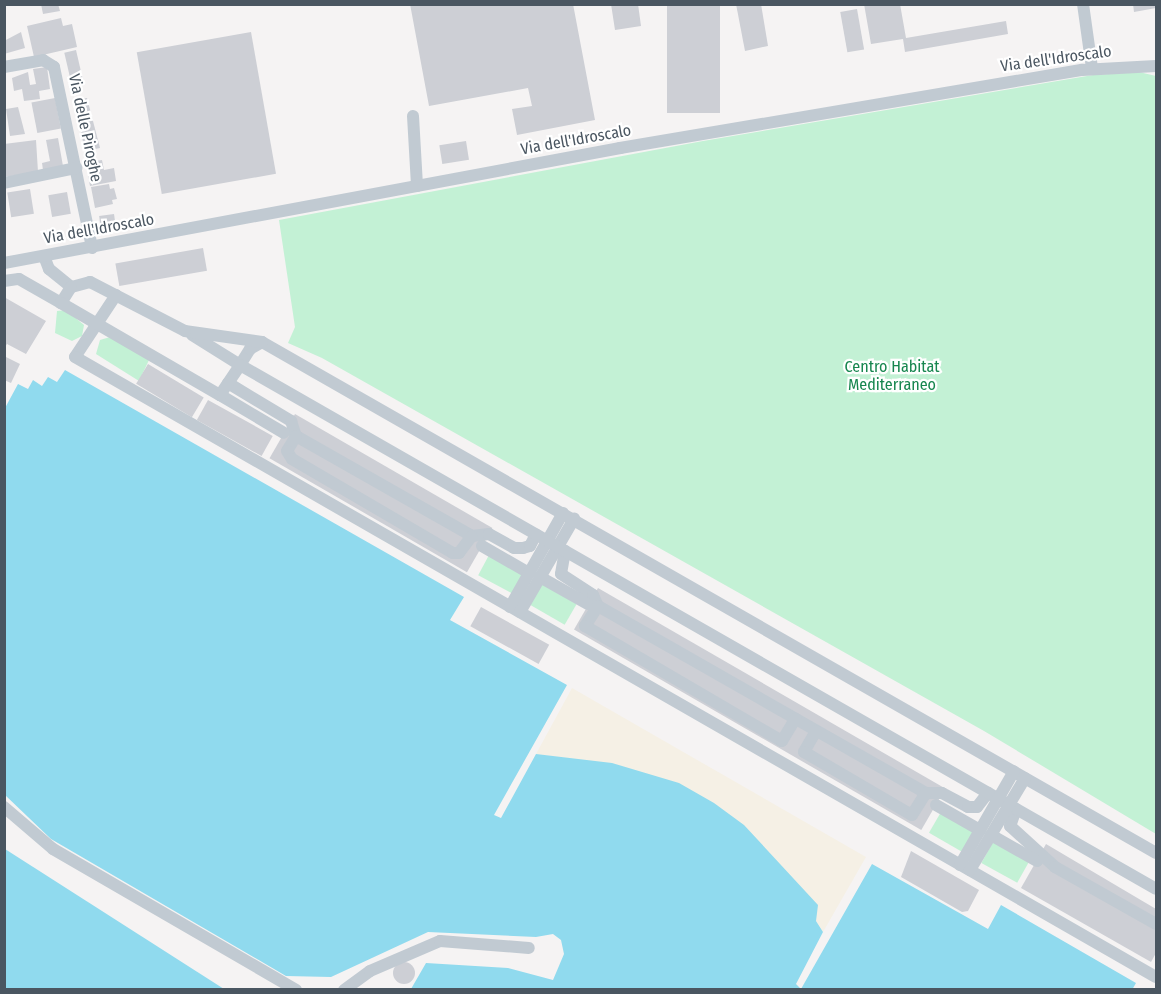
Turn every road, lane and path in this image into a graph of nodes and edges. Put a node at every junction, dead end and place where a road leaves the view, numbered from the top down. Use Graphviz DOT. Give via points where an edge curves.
graph roads {
  1 [pos="1083,4"];
  2 [pos="1156,66"];
  3 [pos="4,67"];
  4 [pos="1092,68"];
  5 [pos="413,116"];
  6 [pos="76,168"];
  7 [pos="4,183"];
  8 [pos="417,186"];
  9 [pos="92,248"];
  10 [pos="44,256"];
  11 [pos="4,263"];
  12 [pos="4,281"];
  13 [pos="71,287"];
  14 [pos="116,295"];
  15 [pos="61,303"];
  16 [pos="97,324"];
  17 [pos="185,331"];
  18 [pos="262,342"];
  19 [pos="240,365"];
  20 [pos="228,383"];
  21 [pos="220,395"];
  22 [pos="290,434"];
  23 [pos="569,516"];
  24 [pos="472,536"];
  25 [pos="552,543"];
  26 [pos="482,546"];
  27 [pos="535,575"];
  28 [pos="593,605"];
  29 [pos="515,609"];
  30 [pos="795,719"];
  31 [pos="816,731"];
  32 [pos="1019,774"];
  33 [pos="926,794"];
  34 [pos="1003,801"];
  35 [pos="936,805"];
  36 [pos="4,807"];
  37 [pos="986,833"];
  38 [pos="1156,853"];
  39 [pos="1037,861"];
  40 [pos="965,867"];
  41 [pos="1156,889"];
  42 [pos="1156,924"];
  43 [pos="529,948"];
  44 [pos="1156,977"];
  45 [pos="296,990"];
  46 [pos="344,990"];
  1 -- 4 [label="street"];
  2 -- 4 [label="street, Via dell'Idroscalo"];
  3 -- 6 [label="street, Via delle Piroghe" via="43,60 54,67"];
  4 -- 8 [label="street, Via dell'Idroscalo"];
  5 -- 8 [label="street"];
  6 -- 7 [label="street"];
  6 -- 9 [label="street, Via delle Piroghe"];
  8 -- 9 [label="street, Via dell'Idroscalo"];
  9 -- 10 [label="street, Via dell'Idroscalo"];
  10 -- 11 [label="street, Via dell'Idroscalo"];
  10 -- 13 [label="street" via="49,269"];
  12 -- 15 [label="street" via="19,279"];
  13 -- 14 [label="street" via="90,282"];
  13 -- 15 [label="street"];
  14 -- 16 [label="street"];
  14 -- 17 [label="street"];
  15 -- 16 [label="street"];
  16 -- 21 [label="street"];
  16 -- 29 [label="street" via="75,357"];
  17 -- 18 [label="street"];
  17 -- 19 [label="street"];
  18 -- 19 [label="street" via="250,349"];
  18 -- 23 [label="street"];
  19 -- 20 [label="street"];
  19 -- 25 [label="street"];
  20 -- 21 [label="street"];
  20 -- 22 [label="street" via="291,421"];
  21 -- 22 [label="street"];
  22 -- 24 [label="street"];
  22 -- 24 [label="street" via="287,451 292,459 453,553 459,553"];
  23 -- 25 [label="street"];
  23 -- 32 [label="street"];
  24 -- 25 [label="street" via="489,534 514,548"];
  25 -- 27 [label="street"];
  25 -- 28 [label="street" via="561,574 594,595"];
  25 -- 34 [label="street"];
  26 -- 27 [label="street"];
  27 -- 28 [label="street"];
  27 -- 29 [label="street"];
  28 -- 30 [label="street"];
  28 -- 30 [label="street" via="585,626 782,741"];
  29 -- 40 [label="street"];
  30 -- 31 [label="street"];
  31 -- 33 [label="street"];
  31 -- 33 [label="street" via="804,752 912,815"];
  32 -- 34 [label="street"];
  32 -- 38 [label="street"];
  33 -- 34 [label="street" via="942,793 977,807"];
  34 -- 37 [label="street"];
  34 -- 41 [label="street"];
  34 -- 42 [label="street" via="1010,826 1042,851 1055,867"];
  35 -- 37 [label="street"];
  36 -- 45 [label="street" via="53,849"];
  37 -- 39 [label="street"];
  37 -- 40 [label="street"];
  40 -- 44 [label="street"];
  43 -- 46 [label="street" via="440,941 370,971"];
}
